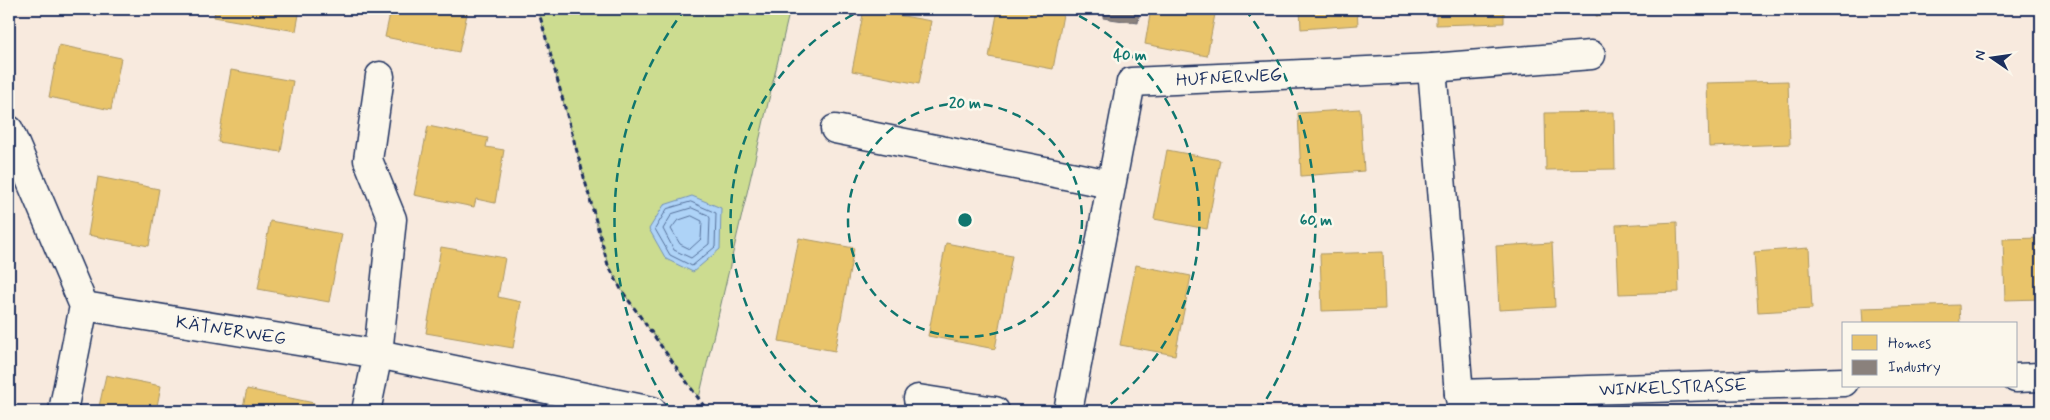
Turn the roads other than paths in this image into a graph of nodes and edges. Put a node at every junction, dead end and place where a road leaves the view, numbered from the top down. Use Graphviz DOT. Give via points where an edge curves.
graph roads {
  1 [pos="1591,55"];
  2 [pos="1432,68"];
  3 [pos="380,76"];
  4 [pos="835,129"];
  5 [pos="9,130"];
  6 [pos="1110,184"];
  7 [pos="84,306"];
  8 [pos="378,354"];
  9 [pos="2041,377"];
  10 [pos="2018,378"];
  11 [pos="1842,382"];
  12 [pos="918,399"];
  13 [pos="1461,403"];
  14 [pos="63,411"];
  15 [pos="366,411"];
  16 [pos="652,411"];
  17 [pos="995,411"];
  18 [pos="1068,411"];
  1 -- 2 [label="street, HUFNERWEG"];
  2 -- 6 [label="street, HUFNERWEG" via="1131,82"];
  2 -- 13 [label="street"];
  3 -- 8 [label="street" via="368,160 392,219"];
  4 -- 6 [label="street"];
  5 -- 7 [label="street"];
  6 -- 18 [label="street, HUFNERWEG"];
  7 -- 8 [label="street, KÄTNERWEG"];
  7 -- 14 [label="street"];
  8 -- 15 [label="street"];
  8 -- 16 [label="street, KÄTNERWEG"];
  9 -- 10 [label="street"];
  11 -- 13 [label="street, WINKELSTRASSE"];
  12 -- 17 [label="street"];
}
